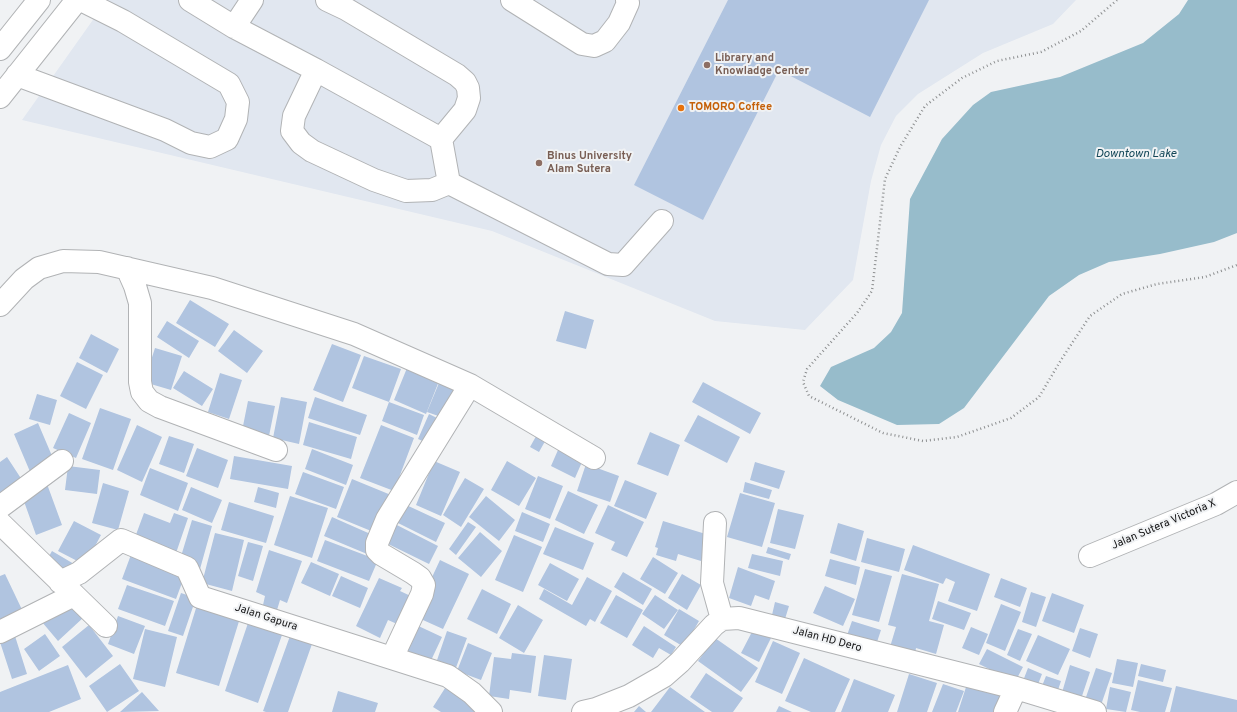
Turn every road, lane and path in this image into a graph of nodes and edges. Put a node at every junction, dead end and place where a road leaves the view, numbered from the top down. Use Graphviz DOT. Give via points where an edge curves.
graph roads {
  1 [pos="39,0"];
  2 [pos="77,0"];
  3 [pos="81,0"];
  4 [pos="190,0"];
  5 [pos="252,0"];
  6 [pos="627,0"];
  7 [pos="1117,0"];
  8 [pos="341,3"];
  9 [pos="523,3"];
  10 [pos="234,27"];
  11 [pos="0,49"];
  12 [pos="316,70"];
  13 [pos="17,75"];
  14 [pos="0,97"];
  15 [pos="441,139"];
  16 [pos="449,183"];
  17 [pos="662,221"];
  18 [pos="1237,265"];
  19 [pos="127,268"];
  20 [pos="0,305"];
  21 [pos="470,386"];
  22 [pos="276,450"];
  23 [pos="594,458"];
  24 [pos="62,460"];
  25 [pos="1237,492"];
  26 [pos="0,507"];
  27 [pos="0,523"];
  28 [pos="715,523"];
  29 [pos="1090,556"];
  30 [pos="67,589"];
  31 [pos="722,619"];
  32 [pos="106,626"];
  33 [pos="0,632"];
  34 [pos="392,658"];
  35 [pos="1016,688"];
  36 [pos="593,711"];
  37 [pos="491,712"];
  38 [pos="1005,712"];
  39 [pos="1095,712"];
  1 -- 11 [label="street"];
  2 -- 13 [label="street"];
  3 -- 13 [label="street" via="130,25 229,84 238,102 236,119 227,139 210,147 191,143 165,130"];
  4 -- 10 [label="street"];
  5 -- 10 [label="street"];
  6 -- 9 [label="street" via="619,23 605,41 594,46 582,44"];
  7 -- 18 [label="path" via="1081,31 1041,52 997,62 962,78 925,106 900,147 885,179 872,290 857,313 807,369 803,382 809,396 883,433 923,441 956,437 1011,418 1039,398 1090,316 1122,294 1157,284 1205,277"];
  8 -- 15 [label="street" via="465,82 469,98 465,110"];
  10 -- 12 [label="street"];
  12 -- 15 [label="street"];
  12 -- 16 [label="street" via="294,116 292,131 301,143 312,151 374,180 406,191 432,190"];
  13 -- 14 [label="street"];
  15 -- 16 [label="street"];
  16 -- 17 [label="street" via="608,264 623,265"];
  19 -- 20 [label="street" via="99,262 63,261 39,268 24,279"];
  19 -- 21 [label="street" via="212,288 354,334"];
  19 -- 22 [label="street" via="140,303 140,382 142,392 149,401"];
  21 -- 23 [label="street"];
  21 -- 34 [label="street" via="387,519 377,543 377,550 381,554 413,573 424,584 422,594"];
  24 -- 26 [label="street"];
  25 -- 29 [label="street, Jalan Sutera Victoria X" via="1216,504"];
  27 -- 30 [label="street"];
  28 -- 31 [label="street" via="712,583"];
  30 -- 32 [label="street"];
  30 -- 33 [label="street"];
  30 -- 34 [label="street, Jalan Gapura" via="79,573 121,540 187,568 200,597"];
  31 -- 35 [label="street, Jalan HD Dero" via="739,618 759,622"];
  31 -- 36 [label="street" via="664,676 630,696"];
  34 -- 37 [label="street, Jalan Gapura" via="448,676 472,693"];
  35 -- 38 [label="street"];
  35 -- 39 [label="street, Jalan HD Dero"];
}
